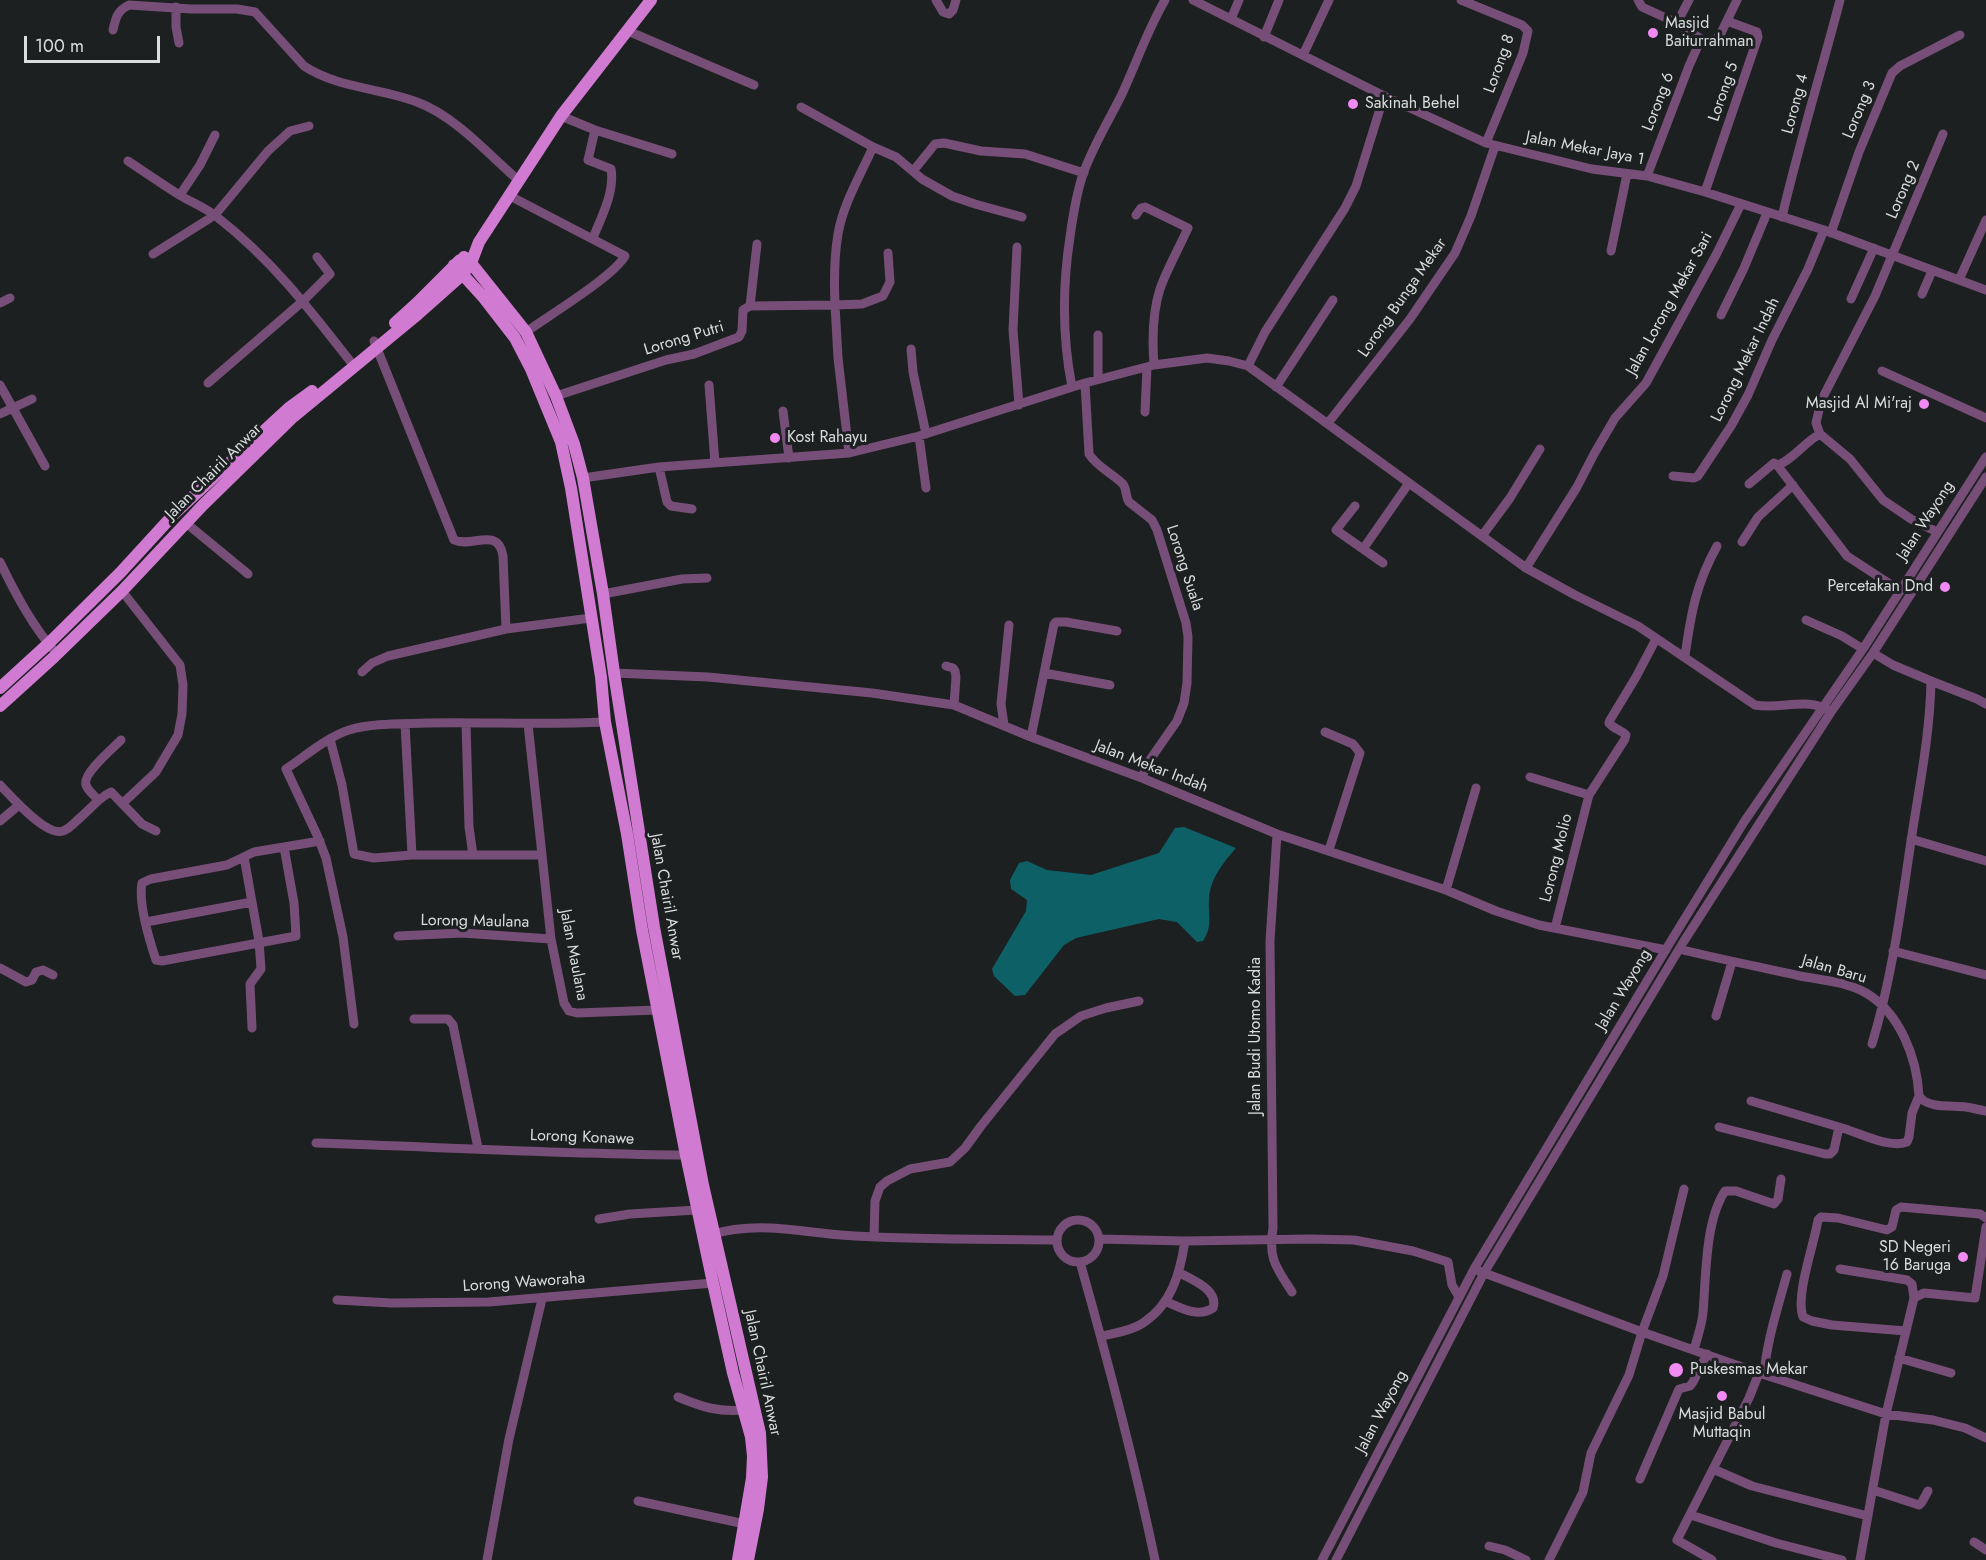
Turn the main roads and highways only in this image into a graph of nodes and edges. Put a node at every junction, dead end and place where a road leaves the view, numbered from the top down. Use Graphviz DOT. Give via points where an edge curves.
graph roads {
  1 [pos="651,0"];
  2 [pos="468,260"];
  3 [pos="458,270"];
  4 [pos="375,344"];
  5 [pos="0,688"];
  6 [pos="0,706"];
  7 [pos="630,776"];
  8 [pos="616,778"];
  9 [pos="709,1235"];
  10 [pos="738,1560"];
  11 [pos="748,1560"];
  1 -- 2 [label="main road, Jalan Chairil Anwar" via="561,116"];
  2 -- 3 [label="main road, Jalan Chairil Anwar"];
  2 -- 7 [label="main road, Jalan Chairil Anwar" via="526,332 574,444 603,594"];
  3 -- 4 [label="main road, Jalan Chairil Anwar" via="418,314"];
  3 -- 8 [label="main road, Jalan Chairil Anwar" via="515,338 561,442"];
  4 -- 5 [label="main road, Jalan Chairil Anwar" via="290,408 175,513"];
  4 -- 6 [label="main road, Jalan Chairil Anwar" via="292,417 122,591"];
  7 -- 8 [label="main road"];
  7 -- 9 [label="main road, Jalan Chairil Anwar"];
  8 -- 9 [label="main road, Jalan Chairil Anwar" via="686,1155 698,1210"];
  9 -- 10 [label="main road, Jalan Chairil Anwar" via="713,1283 751,1437 753,1466"];
  9 -- 11 [label="main road, Jalan Chairil Anwar" via="760,1433 762,1477"];
}
